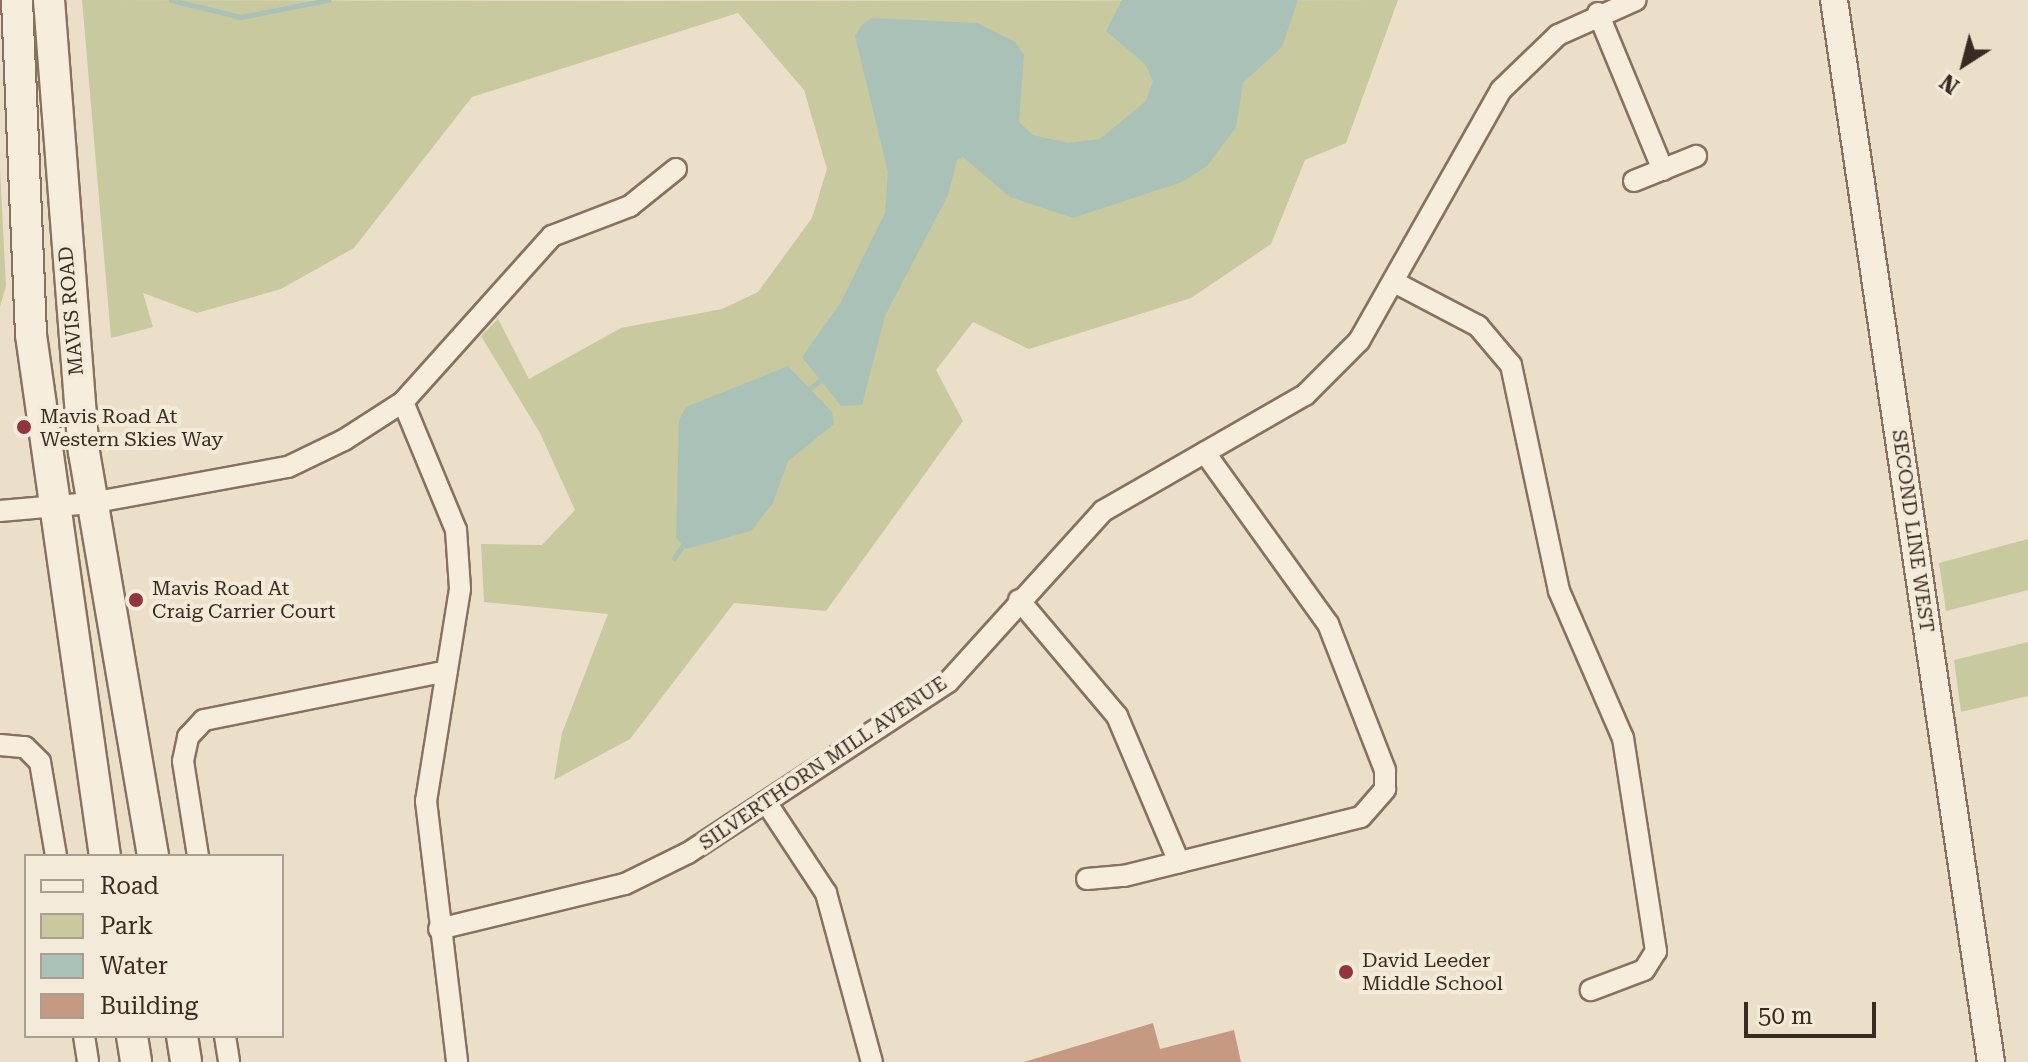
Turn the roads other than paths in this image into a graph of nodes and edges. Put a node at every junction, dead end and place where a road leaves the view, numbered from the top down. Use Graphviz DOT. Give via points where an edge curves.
graph roads {
  1 [pos="17,0"];
  2 [pos="49,0"];
  3 [pos="1636,0"];
  4 [pos="1834,0"];
  5 [pos="1598,13"];
  6 [pos="1696,156"];
  7 [pos="676,169"];
  8 [pos="1663,170"];
  9 [pos="1634,181"];
  10 [pos="1394,282"];
  11 [pos="403,402"];
  12 [pos="1205,453"];
  13 [pos="91,503"];
  14 [pos="54,506"];
  15 [pos="0,511"];
  16 [pos="1019,600"];
  17 [pos="446,671"];
  18 [pos="0,745"];
  19 [pos="766,802"];
  20 [pos="56,854"];
  21 [pos="105,854"];
  22 [pos="153,854"];
  23 [pos="198,854"];
  24 [pos="1179,862"];
  25 [pos="1087,879"];
  26 [pos="439,929"];
  27 [pos="1591,990"];
  28 [pos="84,1038"];
  29 [pos="132,1038"];
  30 [pos="182,1038"];
  31 [pos="225,1038"];
  32 [pos="88,1062"];
  33 [pos="136,1062"];
  34 [pos="186,1062"];
  35 [pos="229,1062"];
  36 [pos="457,1062"];
  37 [pos="872,1062"];
  38 [pos="1991,1062"];
  1 -- 14 [label="main road, MAVIS ROAD" via="31,335"];
  2 -- 13 [label="main road, MAVIS ROAD"];
  3 -- 5 [label="street, SILVERTHORN MILL AVENUE"];
  4 -- 38 [label="street, SECOND LINE WEST"];
  5 -- 8 [label="street"];
  5 -- 10 [label="street, SILVERTHORN MILL AVENUE" via="1528,62 1486,110"];
  6 -- 8 [label="street"];
  7 -- 11 [label="street" via="630,206 552,236"];
  8 -- 9 [label="street"];
  10 -- 12 [label="street, SILVERTHORN MILL AVENUE" via="1359,341 1305,395"];
  10 -- 27 [label="street" via="1478,326 1511,365 1559,591 1623,738 1656,951 1644,970"];
  11 -- 13 [label="street" via="288,467"];
  11 -- 17 [label="street" via="456,530 460,589"];
  12 -- 16 [label="street, SILVERTHORN MILL AVENUE" via="1103,511"];
  12 -- 24 [label="street" via="1328,624 1385,770 1385,789 1361,817"];
  13 -- 14 [label="street"];
  13 -- 22 [label="main road, MAVIS ROAD"];
  14 -- 15 [label="street"];
  14 -- 21 [label="main road, MAVIS ROAD"];
  16 -- 19 [label="street, SILVERTHORN MILL AVENUE" via="948,682"];
  16 -- 24 [label="street" via="1117,716"];
  17 -- 23 [label="street" via="204,720 188,737 183,761"];
  17 -- 26 [label="street" via="426,801"];
  18 -- 20 [label="street" via="25,747 40,762"];
  19 -- 26 [label="street, SILVERTHORN MILL AVENUE" via="625,884"];
  19 -- 37 [label="street" via="826,893"];
  24 -- 25 [label="street"];
  26 -- 36 [label="street"];
  28 -- 32 [label="street"];
  29 -- 33 [label="main road"];
  30 -- 34 [label="main road"];
  31 -- 35 [label="street"];
}
